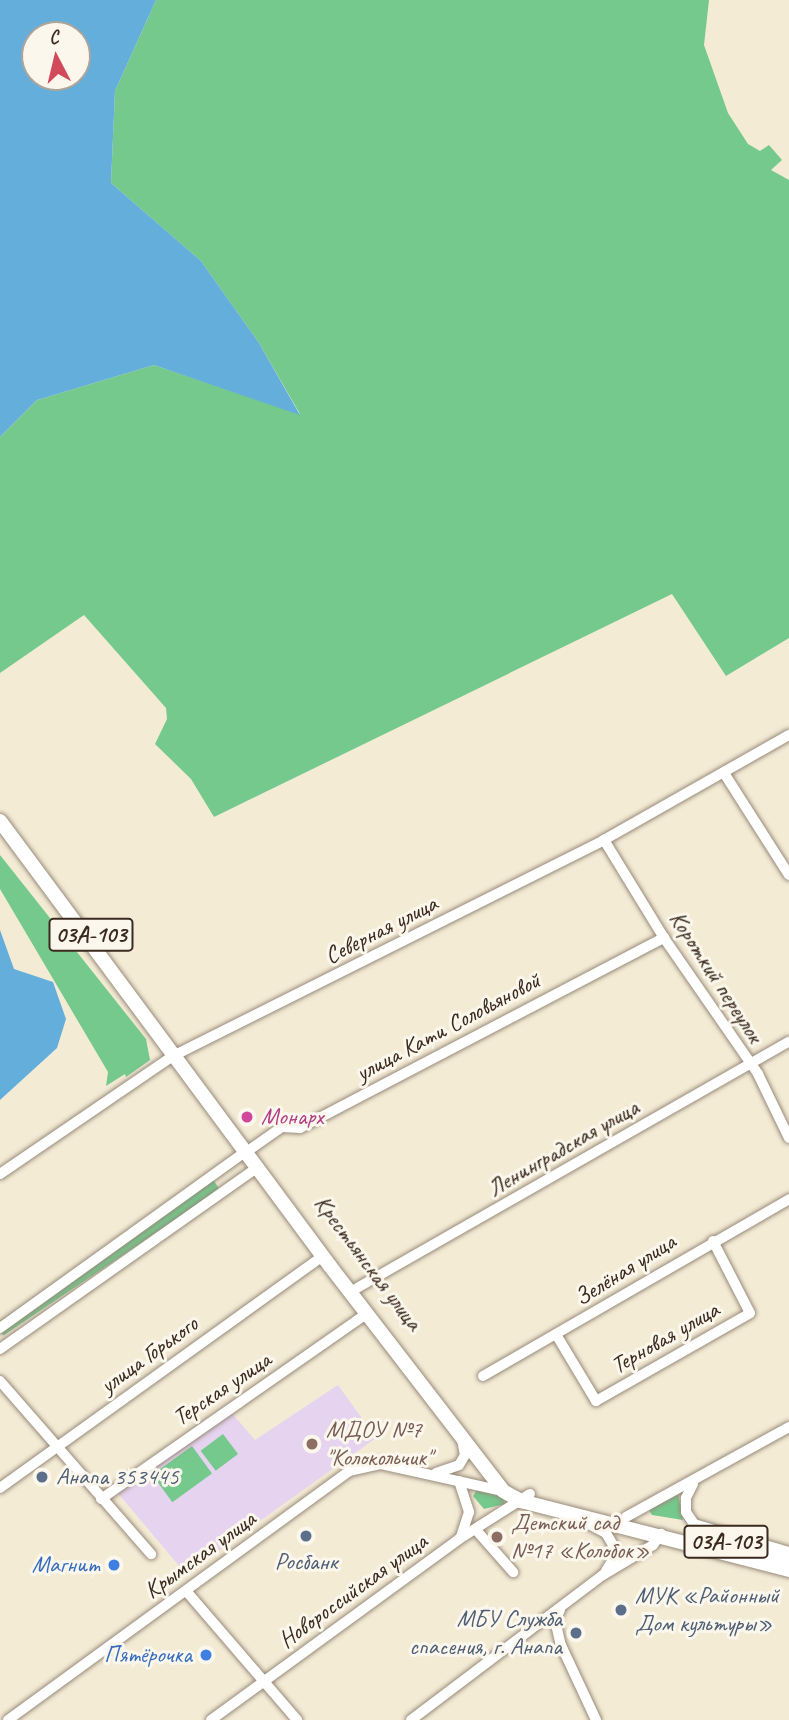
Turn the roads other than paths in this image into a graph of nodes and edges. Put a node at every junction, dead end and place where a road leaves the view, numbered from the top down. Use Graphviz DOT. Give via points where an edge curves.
graph roads {
  1 [pos="789,735"];
  2 [pos="724,774"];
  3 [pos="1,816"];
  4 [pos="604,840"];
  5 [pos="789,875"];
  6 [pos="664,938"];
  7 [pos="789,1042"];
  8 [pos="177,1055"];
  9 [pos="750,1066"];
  10 [pos="789,1138"];
  11 [pos="248,1150"];
  12 [pos="257,1168"];
  13 [pos="0,1174"];
  14 [pos="789,1199"];
  15 [pos="713,1241"];
  16 [pos="323,1256"];
  17 [pos="357,1288"];
  18 [pos="366,1314"];
  19 [pos="0,1328"];
  20 [pos="557,1336"];
  21 [pos="0,1349"];
  22 [pos="482,1376"];
  23 [pos="0,1381"];
  24 [pos="789,1427"];
  25 [pos="461,1436"];
  26 [pos="55,1448"];
  27 [pos="430,1473"];
  28 [pos="459,1481"];
  29 [pos="695,1482"];
  30 [pos="0,1488"];
  31 [pos="503,1491"];
  32 [pos="525,1496"];
  33 [pos="101,1499"];
  34 [pos="566,1512"];
  35 [pos="626,1517"];
  36 [pos="662,1530"];
  37 [pos="477,1531"];
  38 [pos="459,1539"];
  39 [pos="789,1552"];
  40 [pos="151,1554"];
  41 [pos="789,1559"];
  42 [pos="789,1570"];
  43 [pos="513,1572"];
  44 [pos="603,1575"];
  45 [pos="187,1592"];
  46 [pos="561,1608"];
  47 [pos="265,1682"];
  48 [pos="8,1720"];
  49 [pos="212,1720"];
  50 [pos="297,1720"];
  51 [pos="411,1720"];
  52 [pos="596,1720"];
  1 -- 2 [label="street, Северная улица"];
  2 -- 4 [label="street, Северная улица"];
  2 -- 5 [label="street"];
  3 -- 8 [label="main road, 03А-103"];
  4 -- 6 [label="street, Короткий переулок"];
  4 -- 8 [label="street, Северная улица"];
  6 -- 9 [label="street, Короткий переулок"];
  6 -- 11 [label="street, улица Кати Соловьяновой" via="300,1128 282,1127"];
  7 -- 9 [label="street, Ленинградская улица"];
  8 -- 11 [label="main road, Крестьянская улица / 03А-103"];
  8 -- 13 [label="street, Северная улица"];
  9 -- 10 [label="street, Короткий переулок"];
  9 -- 17 [label="street, Ленинградская улица"];
  11 -- 12 [label="main road, Крестьянская улица / 03А-103"];
  11 -- 17 [label="main road, Крестьянская улица / 03А-103"];
  11 -- 19 [label="street, улица Кати Соловьяновой"];
  12 -- 16 [label="main road, Крестьянская улица / 03А-103"];
  12 -- 21 [label="street"];
  14 -- 15 [label="street, Зелёная улица"];
  15 -- 20 [label="street, Зелёная улица"];
  15 -- 20 [label="street, Терновая улица" via="750,1313 596,1401"];
  16 -- 18 [label="main road, Крестьянская улица / 03А-103"];
  16 -- 26 [label="street, улица Горького"];
  17 -- 32 [label="main road, Крестьянская улица / 03А-103" via="493,1468"];
  18 -- 25 [label="main road, Крестьянская улица / 03А-103"];
  18 -- 33 [label="street, Терская улица"];
  20 -- 22 [label="street, Зелёная улица"];
  23 -- 26 [label="street"];
  24 -- 29 [label="street"];
  25 -- 27 [label="street" via="465,1455 459,1465"];
  25 -- 31 [label="main road, Крестьянская улица / 03А-103"];
  26 -- 30 [label="street, улица Горького"];
  26 -- 33 [label="street"];
  27 -- 28 [label="street, Крымская улица"];
  27 -- 45 [label="street, Крымская улица" via="381,1464 350,1472"];
  28 -- 31 [label="street, Крымская улица"];
  28 -- 38 [label="street" via="469,1517"];
  29 -- 35 [label="street"];
  29 -- 39 [label="street" via="686,1498 686,1512 694,1524"];
  31 -- 32 [label="main road, Крестьянская улица / 03А-103"];
  32 -- 34 [label="main road, Крестьянская улица / 03А-103"];
  32 -- 35 [label="main road, Крестьянская улица / 03А-103"];
  32 -- 37 [label="street, Новороссийская улица"];
  33 -- 40 [label="street"];
  34 -- 36 [label="main road, Крестьянская улица / 03А-103"];
  34 -- 44 [label="street" via="610,1538 614,1558"];
  35 -- 36 [label="main road, Крестьянская улица / 03А-103"];
  36 -- 41 [label="main road, Крестьянская улица / 03А-103"];
  36 -- 42 [label="main road, Крестьянская улица / 03А-103"];
  36 -- 44 [label="street" via="653,1545"];
  37 -- 38 [label="street, Новороссийская улица"];
  37 -- 43 [label="street"];
  38 -- 47 [label="street, Новороссийская улица"];
  44 -- 46 [label="street"];
  45 -- 47 [label="street"];
  45 -- 48 [label="street, Крымская улица"];
  46 -- 51 [label="street"];
  46 -- 52 [label="street" via="555,1620 559,1637"];
  47 -- 49 [label="street, Новороссийская улица"];
  47 -- 50 [label="street"];
}
